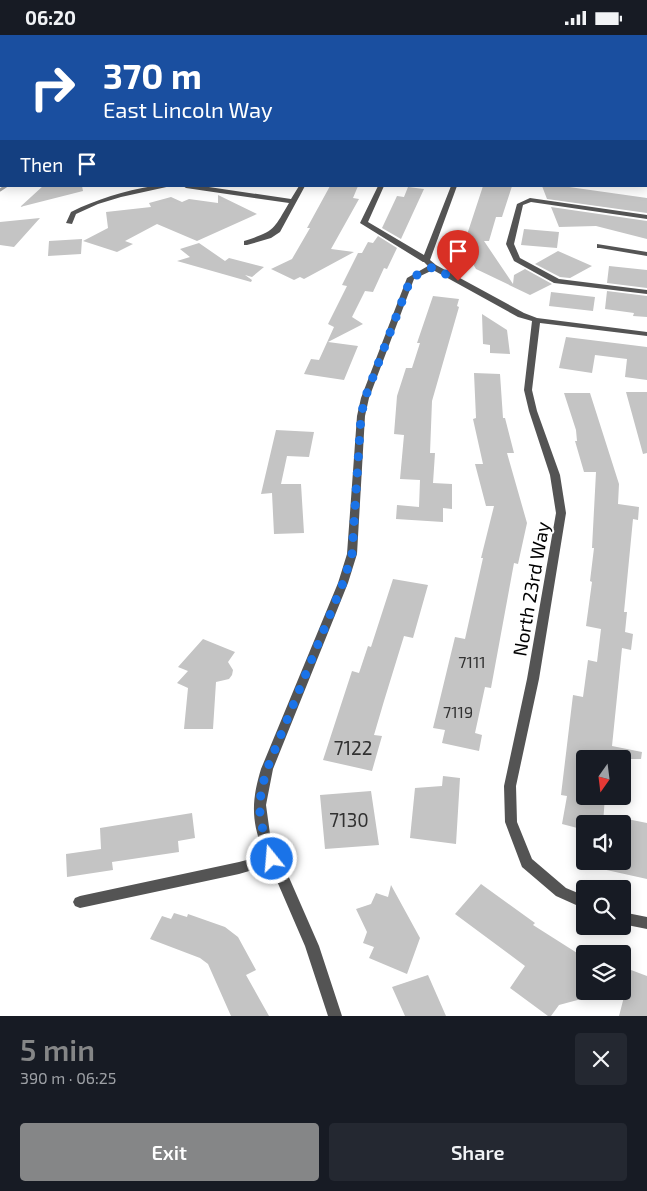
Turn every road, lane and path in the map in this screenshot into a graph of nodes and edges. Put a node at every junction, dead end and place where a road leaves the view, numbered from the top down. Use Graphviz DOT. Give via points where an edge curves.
graph roads {
  1 [pos="161,187"];
  2 [pos="193,187"];
  3 [pos="301,187"];
  4 [pos="381,187"];
  5 [pos="454,187"];
  6 [pos="293,201"];
  7 [pos="647,217"];
  8 [pos="70,223"];
  9 [pos="247,243"];
  10 [pos="600,246"];
  11 [pos="647,254"];
  12 [pos="429,263"];
  13 [pos="647,293"];
  14 [pos="536,320"];
  15 [pos="647,334"];
  16 [pos="272,859"];
  17 [pos="576,899"];
  18 [pos="80,902"];
  19 [pos="631,920"];
  20 [pos="647,923"];
  21 [pos="336,1016"];
  1 -- 8 [label="street" via="88,205 73,213"];
  2 -- 6 [label="street"];
  3 -- 6 [label="street"];
  4 -- 12 [label="street" via="364,223"];
  5 -- 12 [label="street"];
  6 -- 9 [label="street" via="277,230"];
  7 -- 13 [label="street" via="530,200 520,204 510,244 517,259 557,281"];
  10 -- 11 [label="street"];
  12 -- 14 [label="street" via="521,315"];
  12 -- 16 [label="street" via="411,278 365,398 352,554 267,769 259,797 260,819"];
  14 -- 15 [label="street"];
  14 -- 17 [label="street, North 23rd Way" via="528,390 555,475 561,513 533,679 510,786 511,823 526,863 561,892"];
  16 -- 18 [label="street"];
  16 -- 21 [label="street" via="326,981"];
  19 -- 20 [label="street"];
}
